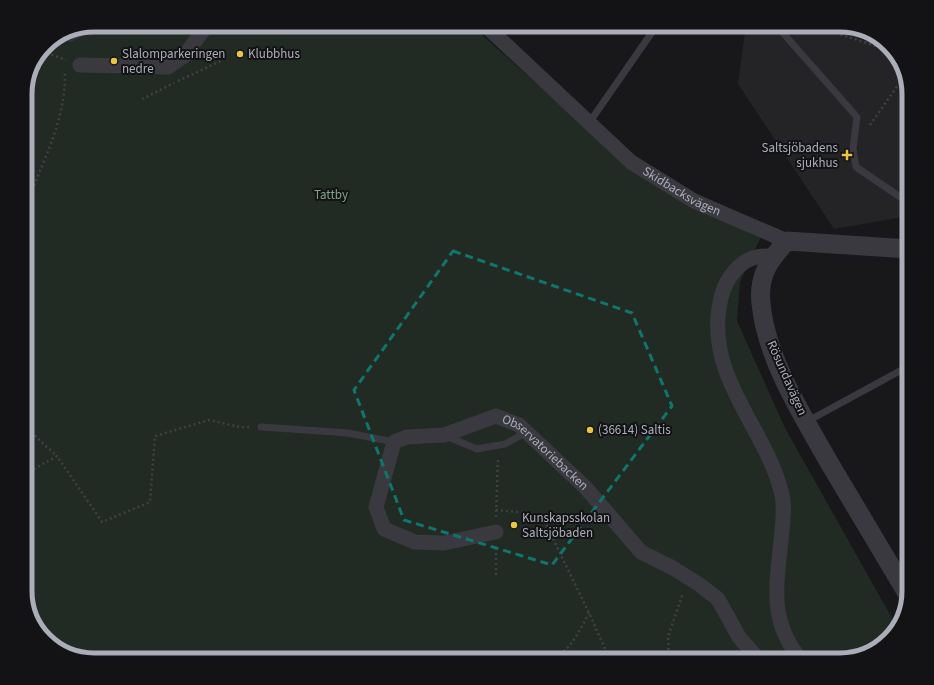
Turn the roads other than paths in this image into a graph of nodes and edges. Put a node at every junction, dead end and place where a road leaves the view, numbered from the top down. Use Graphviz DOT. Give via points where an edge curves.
graph roads {
  1 [pos="202,32"];
  2 [pos="492,32"];
  3 [pos="652,32"];
  4 [pos="782,32"];
  5 [pos="80,65"];
  6 [pos="589,123"];
  7 [pos="902,197"];
  8 [pos="787,241"];
  9 [pos="902,249"];
  10 [pos="772,256"];
  11 [pos="902,370"];
  12 [pos="806,422"];
  13 [pos="261,427"];
  14 [pos="527,432"];
  15 [pos="444,435"];
  16 [pos="394,442"];
  17 [pos="496,532"];
  18 [pos="902,585"];
  19 [pos="753,653"];
  20 [pos="797,653"];
  1 -- 5 [label="street" via="185,55 168,67"];
  2 -- 6 [label="street, Skidbacksvägen"];
  3 -- 6 [label="lane"];
  4 -- 7 [label="lane" via="857,117 853,149 856,167"];
  6 -- 8 [label="street, Skidbacksvägen" via="631,162 694,201"];
  8 -- 9 [label="street"];
  8 -- 10 [label="street, Rösundavägen"];
  10 -- 12 [label="street, Rösundavägen" via="762,278 761,302 765,326 779,368"];
  10 -- 20 [label="street" via="759,255 748,259 737,266 725,284 717,322 718,338 724,368 776,474 782,492 784,512 776,588 777,609 784,633"];
  11 -- 12 [label="lane"];
  12 -- 18 [label="street, Rösundavägen"];
  13 -- 16 [label="lane" via="348,433"];
  14 -- 15 [label="lane" via="506,444 478,449"];
  14 -- 15 [label="street, Observatoriebacken" via="520,425 496,416"];
  14 -- 19 [label="street, Observatoriebacken" via="585,487 641,552 689,578 718,599 739,638"];
  15 -- 16 [label="street, Observatoriebacken" via="407,437"];
  16 -- 17 [label="street" via="376,507 384,529 415,542 444,544"];
}
